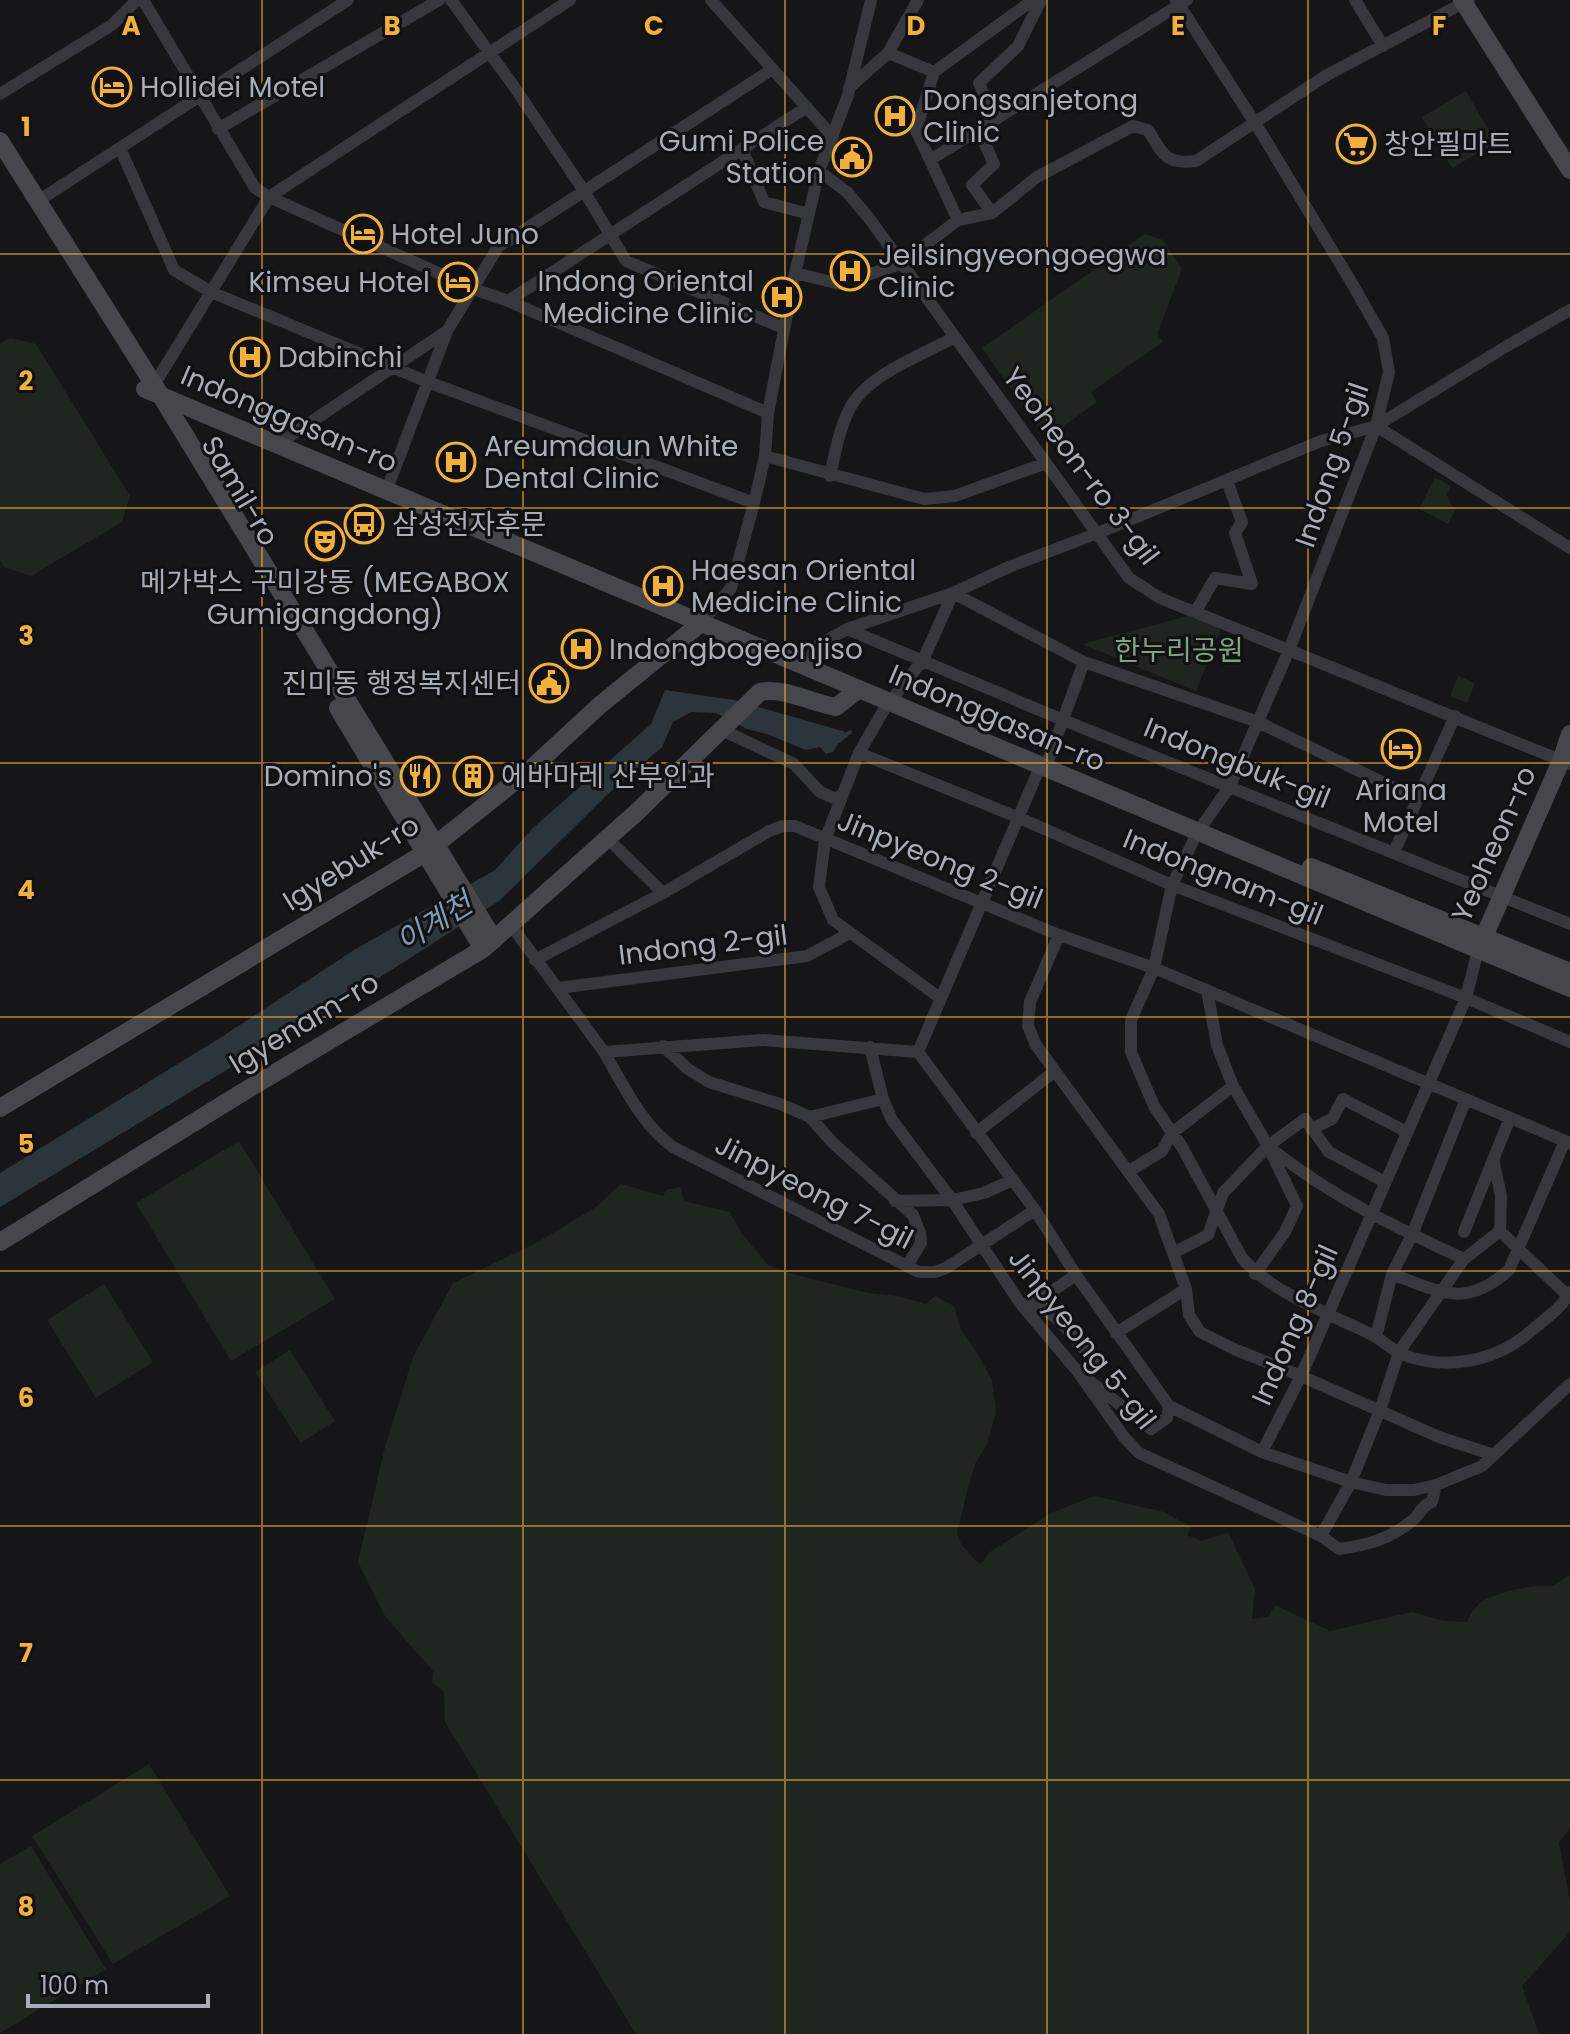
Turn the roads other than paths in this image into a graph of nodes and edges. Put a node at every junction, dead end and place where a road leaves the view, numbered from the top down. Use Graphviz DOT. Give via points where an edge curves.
graph roads {
  1 [pos="140,0"];
  2 [pos="348,0"];
  3 [pos="439,0"];
  4 [pos="451,0"];
  5 [pos="570,0"];
  6 [pos="711,0"];
  7 [pos="871,0"];
  8 [pos="918,0"];
  9 [pos="1033,0"];
  10 [pos="1041,0"];
  11 [pos="1355,0"];
  12 [pos="1465,1"];
  13 [pos="1180,2"];
  14 [pos="1383,46"];
  15 [pos="489,51"];
  16 [pos="888,53"];
  17 [pos="771,70"];
  18 [pos="934,72"];
  19 [pos="849,88"];
  20 [pos="0,94"];
  21 [pos="200,96"];
  22 [pos="807,107"];
  23 [pos="994,120"];
  24 [pos="1253,122"];
  25 [pos="218,129"];
  26 [pos="979,131"];
  27 [pos="833,137"];
  28 [pos="0,141"];
  29 [pos="120,148"];
  30 [pos="742,149"];
  31 [pos="930,160"];
  32 [pos="0,163"];
  33 [pos="1570,170"];
  34 [pos="819,171"];
  35 [pos="584,191"];
  36 [pos="269,197"];
  37 [pos="38,201"];
  38 [pos="992,213"];
  39 [pos="809,214"];
  40 [pos="958,220"];
  41 [pos="609,236"];
  42 [pos="900,264"];
  43 [pos="795,273"];
  44 [pos="474,289"];
  45 [pos="211,292"];
  46 [pos="508,301"];
  47 [pos="1570,310"];
  48 [pos="783,328"];
  49 [pos="447,331"];
  50 [pos="955,337"];
  51 [pos="392,367"];
  52 [pos="428,382"];
  53 [pos="153,390"];
  54 [pos="768,413"];
  55 [pos="1376,426"];
  56 [pos="287,438"];
  57 [pos="765,456"];
  58 [pos="1046,463"];
  59 [pos="830,476"];
  60 [pos="390,481"];
  61 [pos="1227,481"];
  62 [pos="754,503"];
  63 [pos="1098,533"];
  64 [pos="1570,548"];
  65 [pos="953,593"];
  66 [pos="1196,611"];
  67 [pos="704,619"];
  68 [pos="847,629"];
  69 [pos="1289,650"];
  70 [pos="810,658"];
  71 [pos="923,660"];
  72 [pos="1084,662"];
  73 [pos="859,689"];
  74 [pos="893,698"];
  75 [pos="1455,716"];
  76 [pos="1063,720"];
  77 [pos="1258,722"];
  78 [pos="722,730"];
  79 [pos="1570,734"];
  80 [pos="859,753"];
  81 [pos="1044,763"];
  82 [pos="1566,763"];
  83 [pos="1230,786"];
  84 [pos="843,794"];
  85 [pos="1417,799"];
  86 [pos="1017,817"];
  87 [pos="1200,828"];
  88 [pos="607,838"];
  89 [pos="825,840"];
  90 [pos="430,849"];
  91 [pos="1394,852"];
  92 [pos="1172,885"];
  93 [pos="663,893"];
  94 [pos="1501,895"];
  95 [pos="982,903"];
  96 [pos="1570,924"];
  97 [pos="511,925"];
  98 [pos="850,933"];
  99 [pos="1059,935"];
  100 [pos="488,944"];
  101 [pos="1480,944"];
  102 [pos="535,960"];
  103 [pos="1154,968"];
  104 [pos="1570,972"];
  105 [pos="558,988"];
  106 [pos="1570,988"];
  107 [pos="1207,990"];
  108 [pos="940,998"];
  109 [pos="1466,998"];
  110 [pos="1570,1042"];
  111 [pos="663,1046"];
  112 [pos="870,1047"];
  113 [pos="604,1052"];
  114 [pos="918,1052"];
  115 [pos="1055,1071"];
  116 [pos="1428,1083"];
  117 [pos="1233,1086"];
  118 [pos="883,1099"];
  119 [pos="1466,1099"];
  120 [pos="0,1108"];
  121 [pos="810,1117"];
  122 [pos="1510,1118"];
  123 [pos="1308,1124"];
  124 [pos="1407,1132"];
  125 [pos="976,1133"];
  126 [pos="1172,1133"];
  127 [pos="1567,1142"];
  128 [pos="1268,1146"];
  129 [pos="1493,1159"];
  130 [pos="1129,1171"];
  131 [pos="1013,1180"];
  132 [pos="1385,1182"];
  133 [pos="952,1200"];
  134 [pos="895,1201"];
  135 [pos="1035,1210"];
  136 [pos="1217,1214"];
  137 [pos="1371,1216"];
  138 [pos="1500,1231"];
  139 [pos="1464,1232"];
  140 [pos="1412,1235"];
  141 [pos="0,1242"];
  142 [pos="979,1245"];
  143 [pos="1519,1249"];
  144 [pos="1173,1253"];
  145 [pos="1464,1259"];
  146 [pos="907,1266"];
  147 [pos="1255,1274"];
  148 [pos="1392,1274"];
  149 [pos="1076,1275"];
  150 [pos="1186,1289"];
  151 [pos="1442,1293"];
  152 [pos="1569,1294"];
  153 [pos="1027,1303"];
  154 [pos="1565,1312"];
  155 [pos="1328,1314"];
  156 [pos="1116,1333"];
  157 [pos="1376,1337"];
  158 [pos="1399,1352"];
  159 [pos="1078,1372"];
  160 [pos="1301,1376"];
  161 [pos="1570,1384"];
  162 [pos="1169,1406"];
  163 [pos="1380,1410"];
  164 [pos="1262,1452"];
  165 [pos="1494,1455"];
  166 [pos="1351,1482"];
  167 [pos="1436,1485"];
  168 [pos="1321,1536"];
  1 -- 20 [label="street" via="112,25"];
  1 -- 21 [label="street"];
  2 -- 21 [label="street"];
  3 -- 25 [label="street"];
  4 -- 15 [label="street"];
  5 -- 15 [label="street"];
  6 -- 17 [label="street"];
  7 -- 19 [label="street"];
  8 -- 16 [label="street"];
  9 -- 18 [label="street"];
  10 -- 23 [label="street" via="1018,46 979,83"];
  11 -- 14 [label="street"];
  12 -- 14 [label="street"];
  12 -- 33 [label="main road"];
  13 -- 23 [label="street"];
  13 -- 24 [label="street, Indong 5-gil"];
  14 -- 24 [label="street"];
  15 -- 35 [label="street"];
  15 -- 36 [label="street"];
  16 -- 18 [label="street"];
  16 -- 19 [label="street"];
  17 -- 22 [label="street"];
  17 -- 35 [label="street, Indonggasan-ro"];
  18 -- 31 [label="street" via="916,130"];
  19 -- 27 [label="street"];
  21 -- 25 [label="street"];
  21 -- 29 [label="street"];
  22 -- 27 [label="street"];
  22 -- 30 [label="street"];
  23 -- 26 [label="street"];
  24 -- 38 [label="street" via="1196,161 1177,164 1148,130 1133,126 1037,177"];
  24 -- 55 [label="street, Indong 5-gil" via="1383,338 1389,372"];
  25 -- 36 [label="street" via="255,188"];
  26 -- 31 [label="street"];
  26 -- 38 [label="street" via="994,164 972,185"];
  27 -- 34 [label="street"];
  28 -- 37 [label="main road, Samil-ro"];
  29 -- 37 [label="street"];
  29 -- 45 [label="street" via="174,270"];
  30 -- 39 [label="street" via="764,202"];
  30 -- 41 [label="street"];
  31 -- 40 [label="street"];
  32 -- 53 [label="main road, Samil-ro"];
  34 -- 39 [label="street"];
  34 -- 42 [label="street, Yeoheon-ro 3-gil" via="862,209"];
  35 -- 41 [label="street"];
  35 -- 44 [label="street, Indonggasan-ro" via="498,247"];
  36 -- 44 [label="street"];
  36 -- 45 [label="street"];
  37 -- 53 [label="main road, Samil-ro"];
  38 -- 40 [label="street"];
  39 -- 43 [label="street"];
  40 -- 42 [label="street"];
  41 -- 46 [label="street"];
  41 -- 48 [label="street" via="626,261"];
  42 -- 43 [label="street" via="840,284"];
  42 -- 50 [label="street, Yeoheon-ro 3-gil"];
  43 -- 48 [label="street"];
  44 -- 46 [label="street"];
  44 -- 49 [label="street, Indonggasan-ro"];
  45 -- 51 [label="street"];
  45 -- 53 [label="street"];
  46 -- 54 [label="street"];
  47 -- 55 [label="street"];
  48 -- 54 [label="street"];
  49 -- 51 [label="street, Indonggasan-ro"];
  49 -- 52 [label="street, Indonggasan-ro"];
  50 -- 58 [label="street, Yeoheon-ro 3-gil"];
  50 -- 59 [label="street" via="858,394 842,425"];
  51 -- 52 [label="street"];
  51 -- 56 [label="street, Indonggasan-ro"];
  52 -- 60 [label="street, Indonggasan-ro"];
  52 -- 62 [label="street"];
  53 -- 56 [label="main road, Indonggasan-ro"];
  53 -- 67 [label="main road, Indonggasan-ro"];
  53 -- 90 [label="main road, Samil-ro"];
  54 -- 57 [label="street"];
  55 -- 61 [label="street" via="1321,441"];
  55 -- 64 [label="street"];
  55 -- 69 [label="street, Indong 5-gil"];
  56 -- 60 [label="main road, Indonggasan-ro"];
  57 -- 59 [label="street"];
  57 -- 62 [label="street"];
  58 -- 59 [label="street" via="939,499"];
  58 -- 63 [label="street, Yeoheon-ro 3-gil"];
  60 -- 67 [label="main road, Indonggasan-ro"];
  61 -- 63 [label="street"];
  61 -- 66 [label="street" via="1242,522 1235,533 1252,584 1215,578"];
  62 -- 67 [label="street" via="731,588"];
  63 -- 65 [label="street"];
  63 -- 66 [label="street, Yeoheon-ro 3-gil" via="1129,578 1160,598"];
  65 -- 68 [label="street"];
  65 -- 71 [label="street"];
  65 -- 72 [label="street"];
  66 -- 69 [label="street, Yeoheon-ro 3-gil"];
  67 -- 70 [label="main road, Indonggasan-ro"];
  67 -- 73 [label="main road, Indonggasan-ro"];
  67 -- 90 [label="main road, Igyebuk-ro"];
  68 -- 70 [label="street" via="817,646"];
  68 -- 71 [label="street, Indongbuk-gil"];
  69 -- 75 [label="street, Yeoheon-ro 3-gil"];
  69 -- 77 [label="street, Indong 5-gil"];
  70 -- 74 [label="main road, Indonggasan-ro"];
  71 -- 74 [label="street"];
  71 -- 76 [label="street, Indongbuk-gil"];
  72 -- 76 [label="street"];
  72 -- 77 [label="street"];
  73 -- 74 [label="main road, Indonggasan-ro"];
  73 -- 78 [label="main road, Igyenam-ro" via="836,707 772,689 760,692"];
  74 -- 80 [label="street"];
  74 -- 81 [label="main road, Indonggasan-ro"];
  75 -- 82 [label="street, Yeoheon-ro 3-gil"];
  75 -- 85 [label="street"];
  76 -- 81 [label="street"];
  76 -- 83 [label="street, Indongbuk-gil"];
  77 -- 83 [label="street, Indong 5-gil"];
  77 -- 85 [label="street"];
  78 -- 84 [label="street" via="794,764 820,792 836,799"];
  78 -- 88 [label="main road, Igyenam-ro"];
  79 -- 82 [label="main road, Yeoheon-ro"];
  80 -- 84 [label="street"];
  80 -- 86 [label="street, Indongnam-gil"];
  81 -- 86 [label="street"];
  81 -- 87 [label="main road, Indonggasan-ro"];
  82 -- 94 [label="main road, Yeoheon-ro"];
  83 -- 87 [label="street, Indong 5-gil"];
  83 -- 91 [label="street, Indongbuk-gil"];
  84 -- 89 [label="street"];
  85 -- 91 [label="street"];
  86 -- 92 [label="street, Indongnam-gil"];
  86 -- 95 [label="street"];
  87 -- 92 [label="street, Indong 5-gil"];
  87 -- 101 [label="main road, Indonggasan-ro"];
  88 -- 93 [label="street"];
  88 -- 97 [label="main road, Igyenam-ro"];
  89 -- 93 [label="street, Jinpyeong 2-gil" via="783,826"];
  89 -- 95 [label="street, Jinpyeong 2-gil"];
  89 -- 98 [label="street" via="819,887 833,920"];
  90 -- 100 [label="main road, Samil-ro"];
  90 -- 120 [label="main road, Igyebuk-ro"];
  91 -- 94 [label="street, Indongbuk-gil"];
  92 -- 103 [label="street, Indong 5-gil"];
  92 -- 109 [label="street, Indongnam-gil"];
  93 -- 102 [label="street, Jinpyeong 2-gil"];
  94 -- 96 [label="street, Indongbuk-gil"];
  94 -- 101 [label="main road, Yeoheon-ro"];
  95 -- 99 [label="street, Jinpyeong 2-gil"];
  95 -- 108 [label="street"];
  97 -- 100 [label="main road, Igyenam-ro"];
  97 -- 102 [label="street, Jinpyeong 7-gil"];
  98 -- 105 [label="street, Indong 2-gil" via="807,956"];
  98 -- 108 [label="street"];
  99 -- 103 [label="street, Jinpyeong 2-gil"];
  99 -- 115 [label="street" via="1030,1002 1028,1026"];
  100 -- 141 [label="main road, Igyenam-ro"];
  101 -- 104 [label="main road, Indonggasan-ro"];
  101 -- 106 [label="main road, Indonggasan-ro"];
  101 -- 109 [label="street, Indong 8-gil"];
  102 -- 105 [label="street, Jinpyeong 7-gil"];
  103 -- 107 [label="street, Jinpyeong 2-gil"];
  103 -- 126 [label="street, Indong 5-gil" via="1131,1020 1131,1052"];
  105 -- 113 [label="street, Jinpyeong 7-gil"];
  107 -- 116 [label="street, Jinpyeong 2-gil"];
  107 -- 117 [label="street" via="1217,1045"];
  108 -- 114 [label="street"];
  109 -- 110 [label="street, Indongnam-gil"];
  109 -- 116 [label="street, Indong 8-gil"];
  111 -- 112 [label="street" via="763,1040"];
  111 -- 113 [label="street"];
  111 -- 121 [label="street" via="709,1082"];
  112 -- 114 [label="street"];
  112 -- 118 [label="street, Jinpyeong 5-gil"];
  113 -- 146 [label="street, Jinpyeong 7-gil" via="640,1113 673,1147"];
  114 -- 125 [label="street"];
  115 -- 125 [label="street"];
  115 -- 130 [label="street"];
  116 -- 119 [label="street, Jinpyeong 2-gil"];
  116 -- 124 [label="street, Indong 8-gil"];
  117 -- 126 [label="street"];
  117 -- 128 [label="street"];
  118 -- 121 [label="street"];
  118 -- 133 [label="street, Jinpyeong 5-gil" via="902,1136"];
  119 -- 122 [label="street, Jinpyeong 2-gil"];
  119 -- 140 [label="street"];
  121 -- 134 [label="street"];
  122 -- 127 [label="street, Jinpyeong 2-gil"];
  122 -- 129 [label="street"];
  123 -- 124 [label="street" via="1332,1119 1343,1099"];
  123 -- 128 [label="street"];
  123 -- 132 [label="street" via="1329,1152"];
  124 -- 132 [label="street, Indong 8-gil"];
  125 -- 131 [label="street"];
  126 -- 130 [label="street" via="1162,1151"];
  126 -- 136 [label="street, Indong 5-gil"];
  127 -- 143 [label="street, Jinpyeong 2-gil"];
  128 -- 136 [label="street" via="1223,1193"];
  128 -- 137 [label="street"];
  128 -- 147 [label="street" via="1297,1206"];
  129 -- 138 [label="street" via="1501,1196"];
  129 -- 139 [label="street"];
  130 -- 144 [label="street" via="1159,1214"];
  131 -- 133 [label="street"];
  131 -- 135 [label="street"];
  132 -- 137 [label="street, Indong 8-gil"];
  133 -- 134 [label="street"];
  133 -- 142 [label="street, Jinpyeong 5-gil"];
  134 -- 146 [label="street" via="913,1215 920,1233 921,1243"];
  135 -- 142 [label="street, Jinpyeong 7-gil"];
  135 -- 149 [label="street"];
  136 -- 144 [label="street" via="1208,1235"];
  136 -- 147 [label="street, Indong 5-gil"];
  137 -- 140 [label="street"];
  137 -- 155 [label="street, Indong 8-gil"];
  138 -- 143 [label="street"];
  138 -- 145 [label="street"];
  140 -- 145 [label="street"];
  140 -- 148 [label="street"];
  142 -- 146 [label="street, Jinpyeong 7-gil" via="935,1272"];
  142 -- 153 [label="street, Jinpyeong 5-gil"];
  143 -- 151 [label="street, Jinpyeong 2-gil" via="1509,1270 1484,1289"];
  143 -- 152 [label="street"];
  144 -- 150 [label="street"];
  145 -- 151 [label="street"];
  147 -- 155 [label="street"];
  148 -- 151 [label="street, Jinpyeong 2-gil"];
  148 -- 157 [label="street"];
  149 -- 153 [label="street"];
  149 -- 156 [label="street"];
  150 -- 156 [label="street"];
  150 -- 160 [label="street" via="1189,1315 1200,1332"];
  151 -- 158 [label="street"];
  152 -- 154 [label="street"];
  153 -- 159 [label="street, Jinpyeong 5-gil"];
  153 -- 159 [label="street" via="1063,1322 1095,1362"];
  154 -- 158 [label="street" via="1497,1355 1454,1363"];
  155 -- 157 [label="street"];
  155 -- 160 [label="street, Indong 8-gil"];
  156 -- 162 [label="street"];
  157 -- 158 [label="street"];
  158 -- 163 [label="street"];
  159 -- 162 [label="street" via="1151,1429 1167,1418"];
  159 -- 168 [label="street, Jinpyeong 5-gil" via="1139,1453"];
  160 -- 163 [label="street"];
  160 -- 164 [label="street, Indong 8-gil"];
  161 -- 165 [label="street"];
  162 -- 164 [label="street"];
  163 -- 165 [label="street"];
  163 -- 166 [label="street"];
  164 -- 166 [label="street"];
  165 -- 167 [label="street" via="1482,1466"];
  166 -- 167 [label="street" via="1386,1490"];
  166 -- 168 [label="street"];
  167 -- 168 [label="street, Jinpyeong 5-gil" via="1432,1502 1415,1518 1372,1545 1339,1549"];
}
